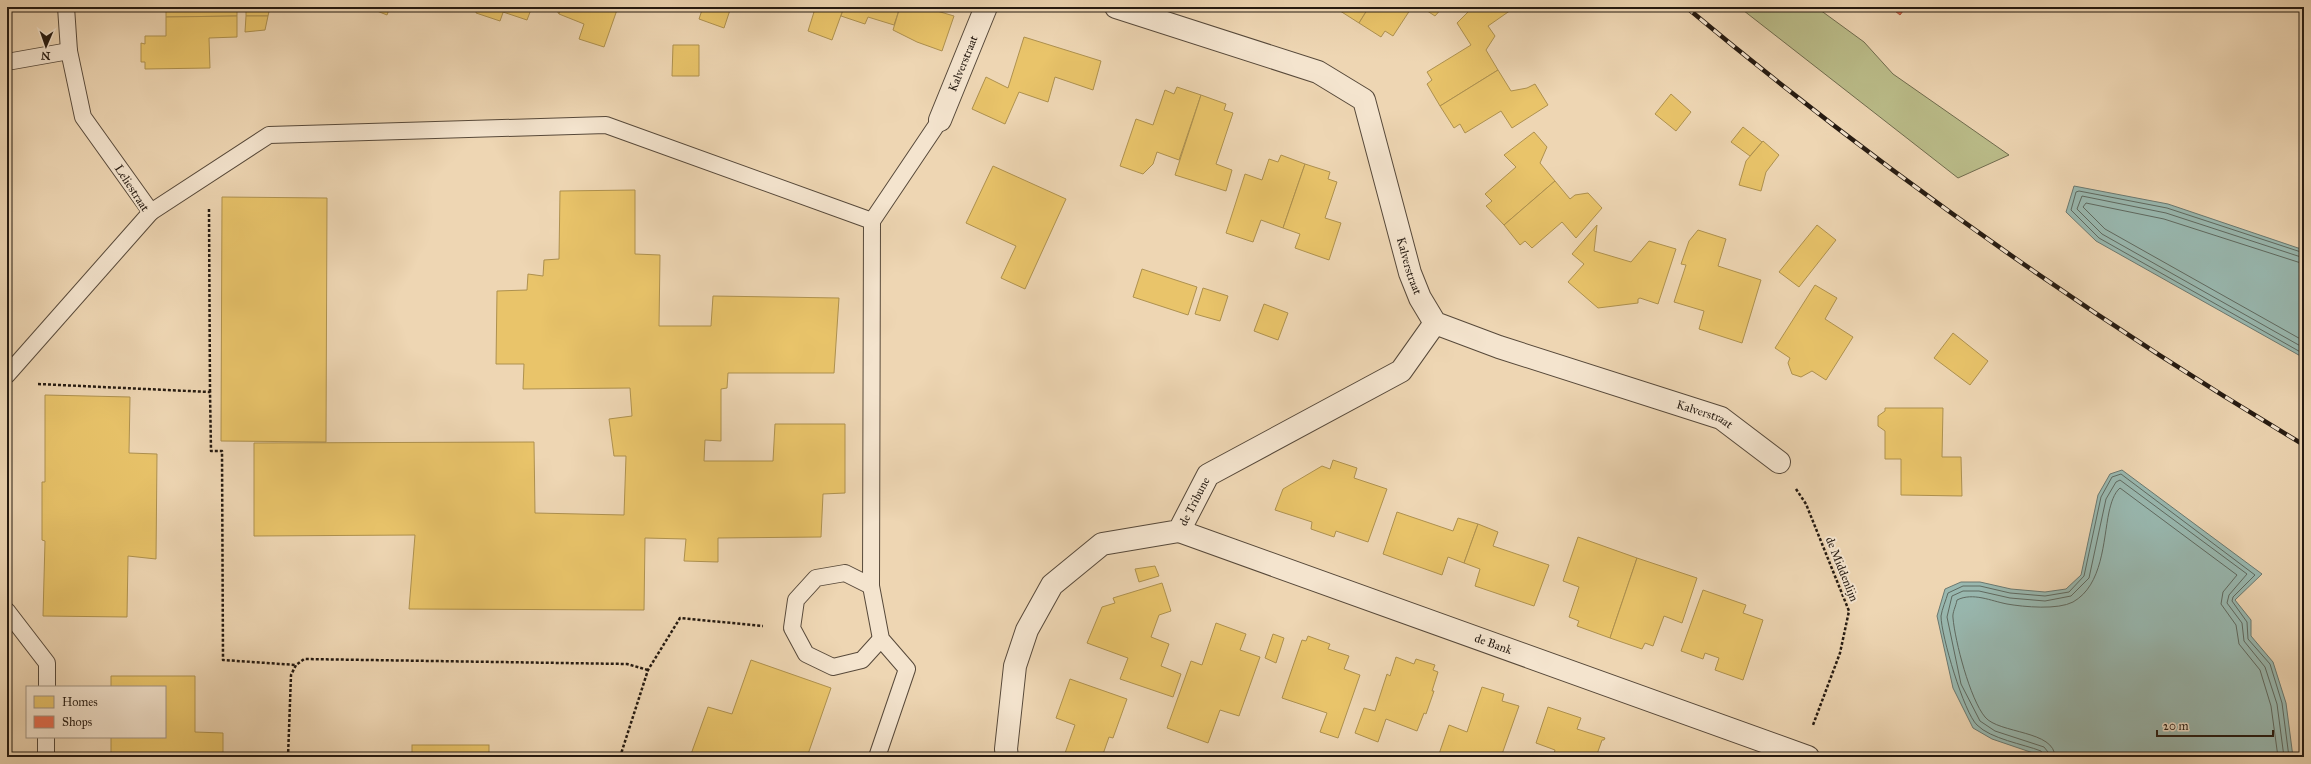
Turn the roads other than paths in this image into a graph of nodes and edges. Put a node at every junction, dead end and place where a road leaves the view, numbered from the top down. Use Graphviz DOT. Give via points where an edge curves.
graph roads {
  1 [pos="66,7"];
  2 [pos="986,7"];
  3 [pos="1116,7"];
  4 [pos="69,51"];
  5 [pos="7,62"];
  6 [pos="940,120"];
  7 [pos="151,212"];
  8 [pos="872,222"];
  9 [pos="1435,323"];
  10 [pos="7,375"];
  11 [pos="1779,462"];
  12 [pos="1179,531"];
  13 [pos="872,586"];
  14 [pos="7,611"];
  15 [pos="881,639"];
  16 [pos="47,686"];
  17 [pos="46,738"];
  18 [pos="1805,756"];
  19 [pos="46,757"];
  20 [pos="877,757"];
  21 [pos="1007,757"];
  1 -- 4 [label="lane, Leliestraat"];
  2 -- 6 [label="street, Kalverstraat"];
  3 -- 9 [label="street, Kalverstraat" via="1318,72 1364,100 1410,273 1420,298"];
  4 -- 5 [label="lane"];
  4 -- 7 [label="lane, Leliestraat" via="82,117"];
  6 -- 8 [label="lane"];
  7 -- 8 [label="lane" via="269,135 606,125"];
  7 -- 10 [label="lane, Leliestraat"];
  8 -- 13 [label="lane"];
  9 -- 11 [label="street, Kalverstraat" via="1499,347 1721,418"];
  9 -- 12 [label="street, de Tribune" via="1401,371 1208,475"];
  12 -- 18 [label="street, de Bank"];
  12 -- 21 [label="street, de Tribune" via="1102,544 1052,585 1027,630 1014,666"];
  13 -- 15 [label="lane"];
  13 -- 15 [label="lane" via="845,573 816,578 796,600 792,628 806,654 833,667 862,660"];
  14 -- 16 [label="lane" via="47,663"];
  15 -- 20 [label="lane" via="907,669"];
  17 -- 19 [label="lane"];
}
